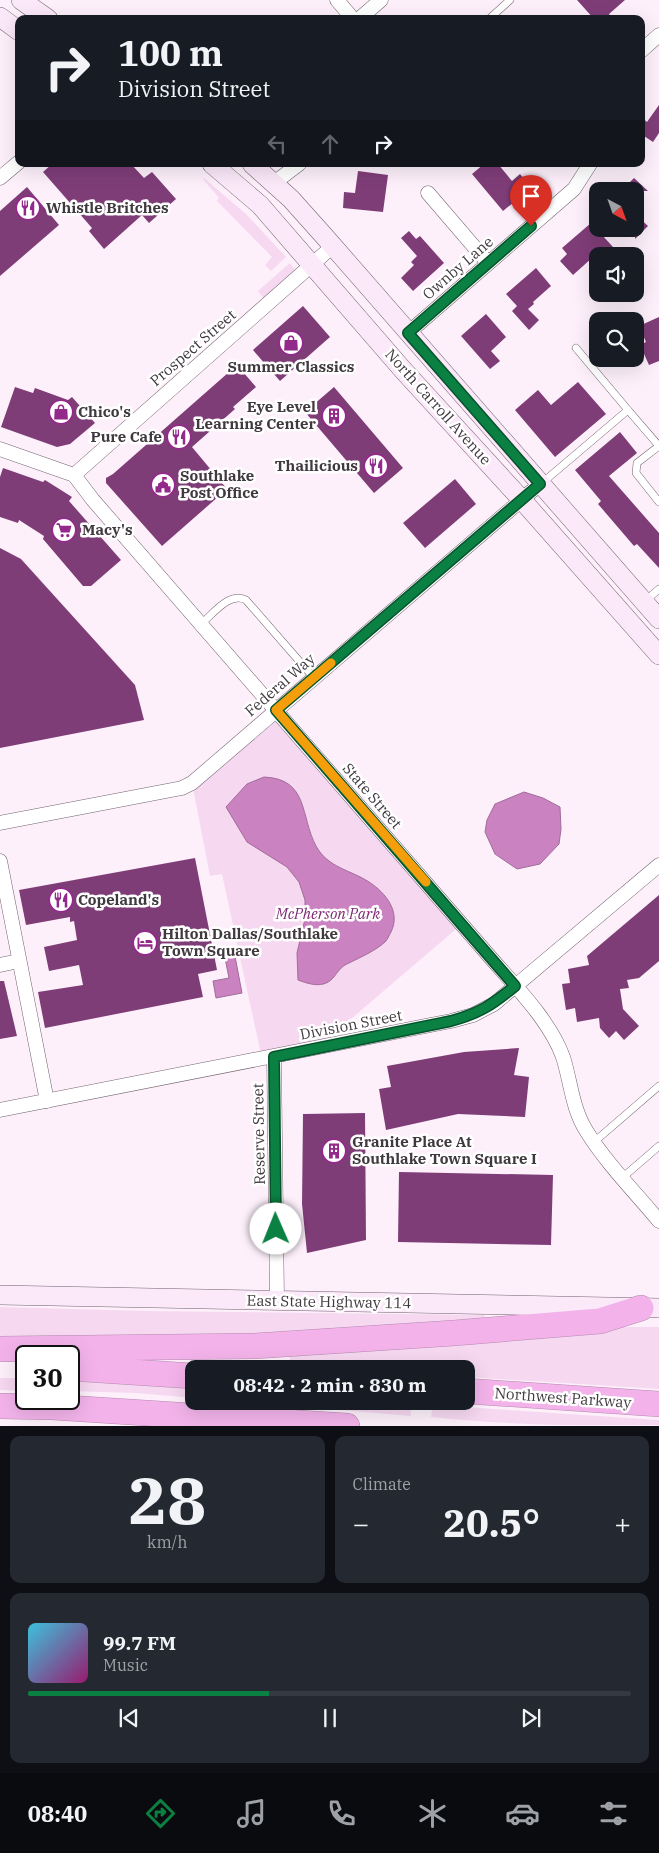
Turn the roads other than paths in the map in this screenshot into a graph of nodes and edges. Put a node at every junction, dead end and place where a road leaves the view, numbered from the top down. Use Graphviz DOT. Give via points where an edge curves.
graph roads {
  1 [pos="21,0"];
  2 [pos="337,0"];
  3 [pos="381,0"];
  4 [pos="510,0"];
  5 [pos="42,15"];
  6 [pos="350,15"];
  7 [pos="364,15"];
  8 [pos="493,15"];
  9 [pos="0,17"];
  10 [pos="15,28"];
  11 [pos="659,35"];
  12 [pos="645,47"];
  13 [pos="15,165"];
  14 [pos="216,167"];
  15 [pos="255,167"];
  16 [pos="294,167"];
  17 [pos="588,167"];
  18 [pos="0,178"];
  19 [pos="274,183"];
  20 [pos="428,193"];
  21 [pos="333,246"];
  22 [pos="488,263"];
  23 [pos="313,264"];
  24 [pos="408,333"];
  25 [pos="576,348"];
  26 [pos="628,410"];
  27 [pos="659,446"];
  28 [pos="0,449"];
  29 [pos="74,475"];
  30 [pos="540,484"];
  31 [pos="522,500"];
  32 [pos="659,502"];
  33 [pos="659,589"];
  34 [pos="644,602"];
  35 [pos="659,619"];
  36 [pos="201,624"];
  37 [pos="659,655"];
  38 [pos="314,678"];
  39 [pos="276,710"];
  40 [pos="0,823"];
  41 [pos="0,861"];
  42 [pos="659,865"];
  43 [pos="19,961"];
  44 [pos="0,965"];
  45 [pos="515,986"];
  46 [pos="274,1057"];
  47 [pos="659,1086"];
  48 [pos="47,1101"];
  49 [pos="0,1110"];
  50 [pos="594,1142"];
  51 [pos="659,1146"];
  52 [pos="622,1178"];
  53 [pos="659,1221"];
  54 [pos="0,1295"];
  55 [pos="277,1301"];
  56 [pos="650,1308"];
  57 [pos="0,1349"];
  58 [pos="0,1364"];
  59 [pos="15,1365"];
  60 [pos="80,1369"];
  61 [pos="185,1375"];
  62 [pos="475,1392"];
  63 [pos="659,1404"];
  64 [pos="0,1406"];
  65 [pos="347,1426"];
  1 -- 5 [label="main road"];
  2 -- 6 [label="street"];
  3 -- 7 [label="street"];
  4 -- 8 [label="lane"];
  9 -- 10 [label="main road"];
  11 -- 12 [label="street"];
  13 -- 18 [label="street"];
  14 -- 23 [label="main road, North Carroll Avenue" via="260,205"];
  15 -- 19 [label="main road, North Carroll Avenue"];
  16 -- 19 [label="street"];
  17 -- 22 [label="street, Ownby Lane" via="574,189"];
  19 -- 21 [label="main road, North Carroll Avenue"];
  20 -- 22 [label="street"];
  21 -- 23 [label="street, Prospect Street"];
  21 -- 24 [label="main road, North Carroll Avenue"];
  22 -- 24 [label="street, Ownby Lane"];
  23 -- 29 [label="street, Prospect Street"];
  23 -- 31 [label="main road, North Carroll Avenue" via="403,370"];
  24 -- 30 [label="main road, North Carroll Avenue"];
  25 -- 26 [label="lane"];
  26 -- 27 [label="lane"];
  26 -- 30 [label="lane"];
  27 -- 32 [label="lane" via="637,463 636,472"];
  28 -- 29 [label="street"];
  29 -- 36 [label="street, State Street"];
  30 -- 31 [label="street, Federal Way"];
  30 -- 34 [label="main road, North Carroll Avenue"];
  31 -- 37 [label="main road, North Carroll Avenue"];
  31 -- 38 [label="street, Federal Way"];
  33 -- 34 [label="lane"];
  34 -- 35 [label="main road, North Carroll Avenue"];
  36 -- 38 [label="lane" via="231,599 242,597"];
  36 -- 39 [label="street, State Street"];
  38 -- 39 [label="street, Federal Way"];
  39 -- 40 [label="street, Federal Way" via="192,783 182,788"];
  39 -- 45 [label="street, State Street"];
  41 -- 43 [label="street"];
  42 -- 45 [label="street, Division Street"];
  43 -- 44 [label="street"];
  43 -- 48 [label="street"];
  45 -- 46 [label="street, Division Street" via="473,1016"];
  45 -- 50 [label="street, State Street" via="554,1038 563,1056 576,1108"];
  46 -- 48 [label="street, Division Street"];
  46 -- 55 [label="street, Reserve Street"];
  47 -- 50 [label="lane"];
  48 -- 49 [label="street, Division Street"];
  50 -- 52 [label="street, State Street"];
  51 -- 52 [label="lane"];
  52 -- 53 [label="street, State Street"];
  54 -- 55 [label="main road, East State Highway 114"];
  55 -- 56 [label="main road, East State Highway 114"];
  56 -- 57 [label="highway" via="600,1321 255,1346"];
  58 -- 59 [label="highway"];
  60 -- 61 [label="highway"];
  62 -- 63 [label="highway, Northwest Parkway"];
  64 -- 65 [label="highway"];
}
